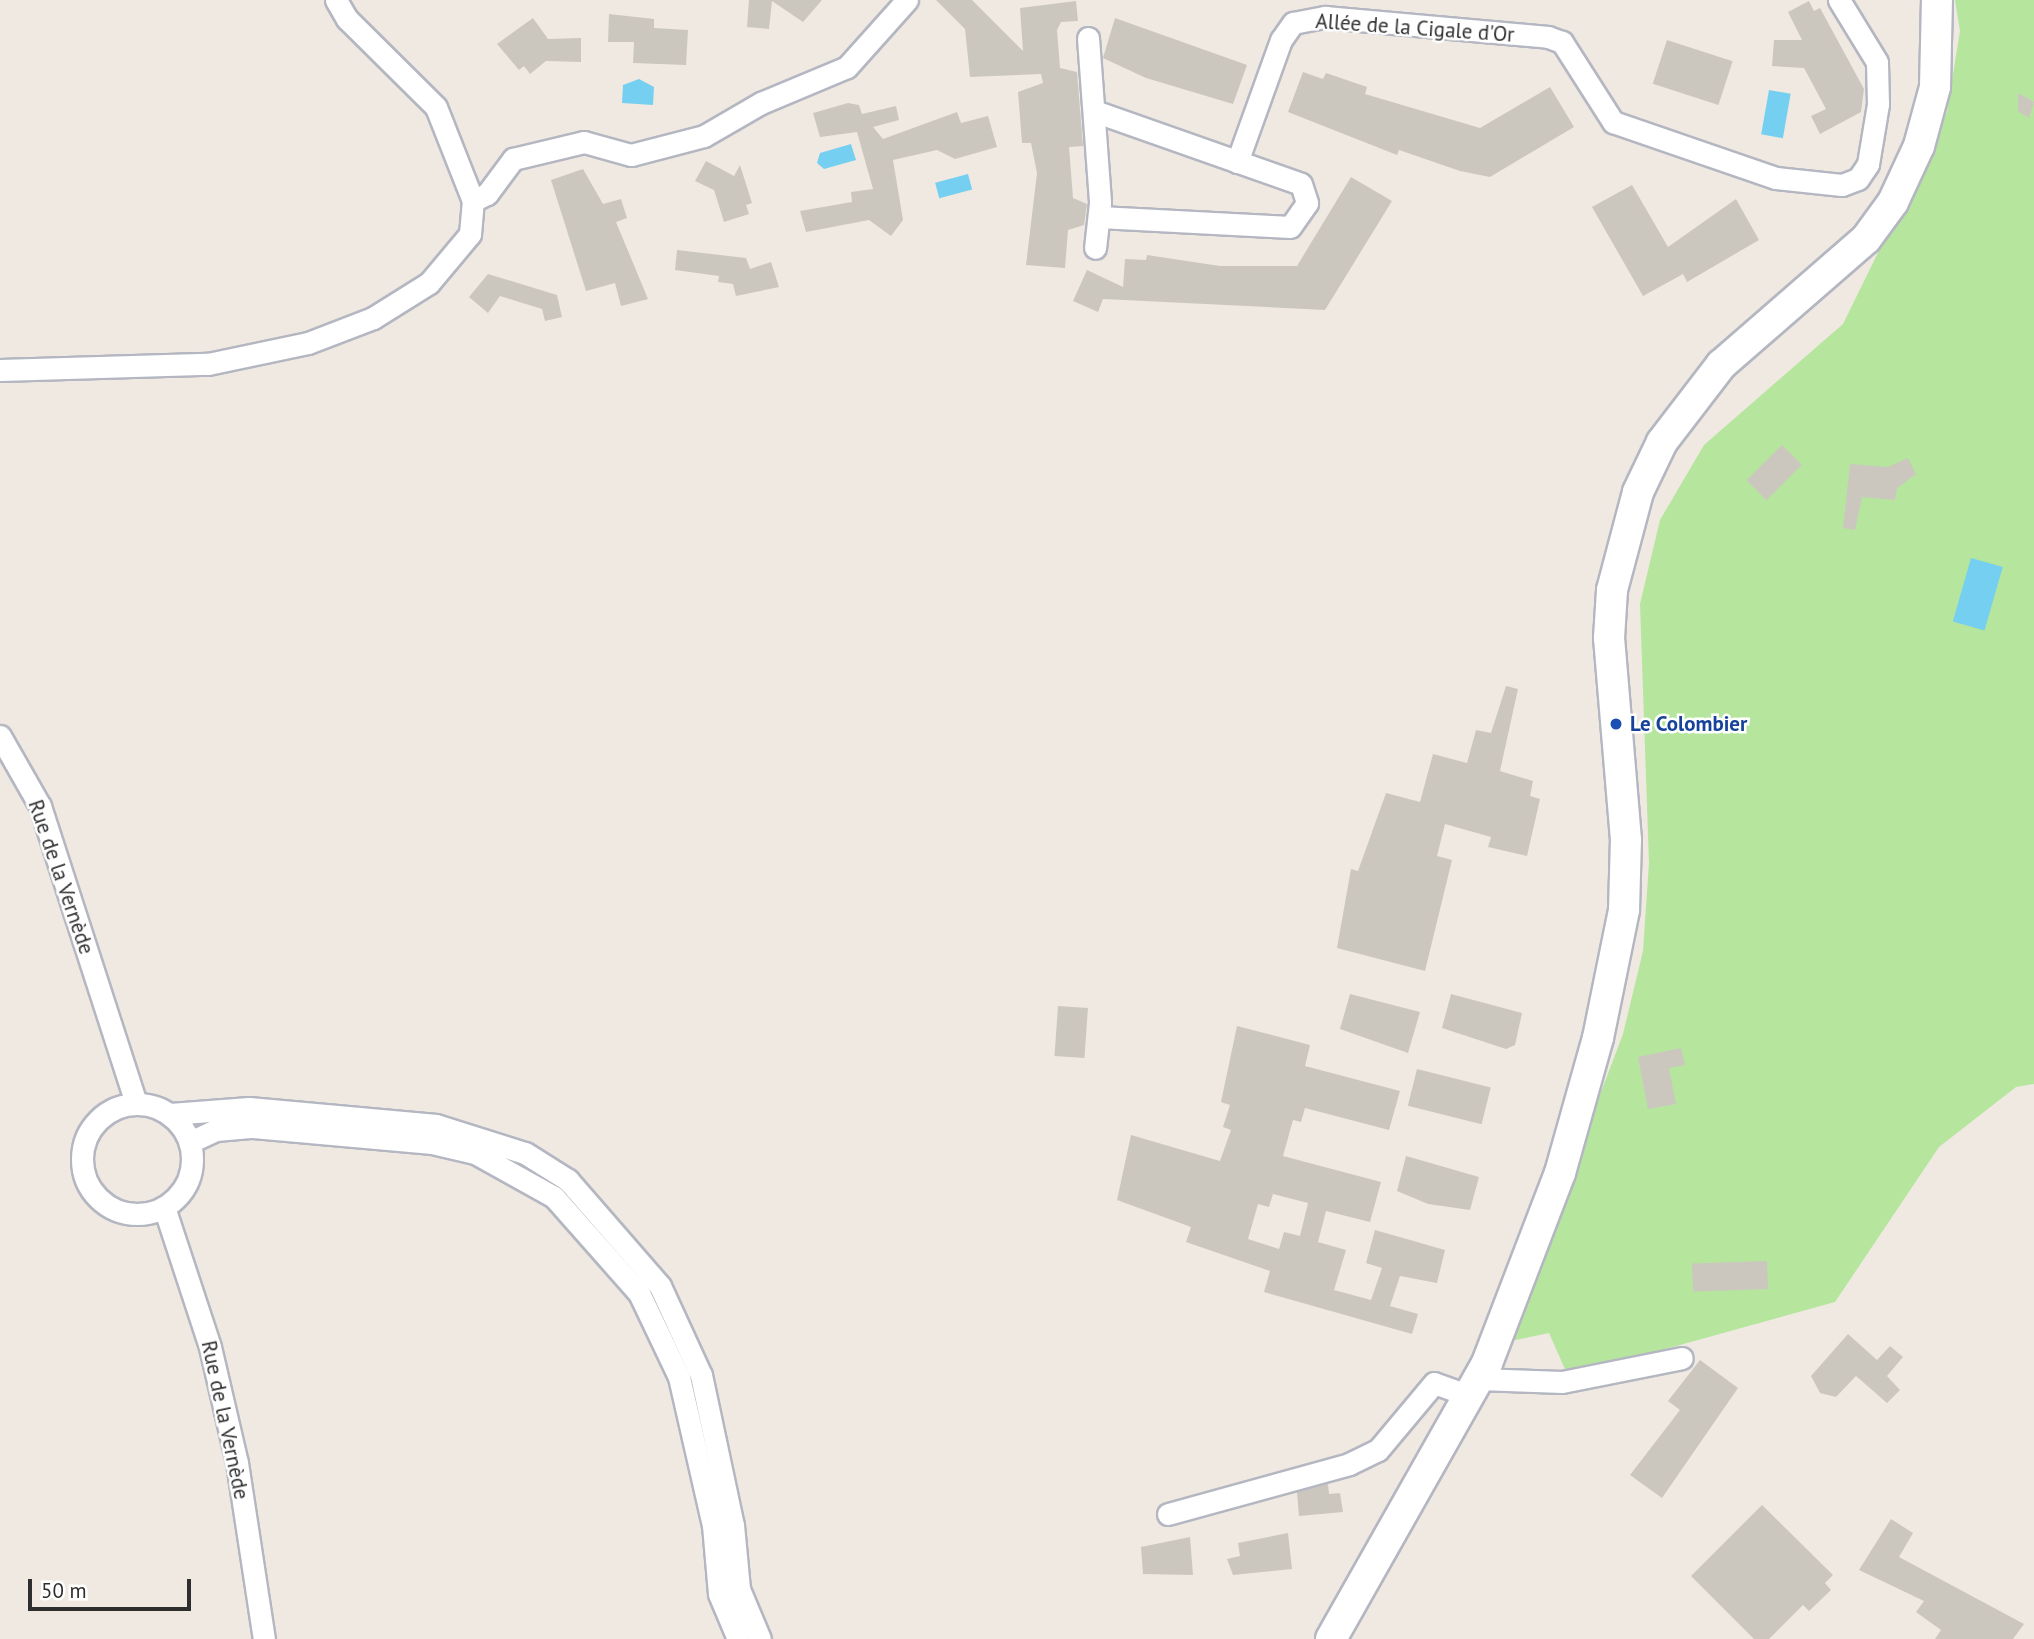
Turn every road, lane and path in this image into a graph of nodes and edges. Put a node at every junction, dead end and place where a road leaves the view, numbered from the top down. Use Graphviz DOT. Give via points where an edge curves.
graph roads {
  1 [pos="336,0"];
  2 [pos="906,0"];
  3 [pos="1839,0"];
  4 [pos="1937,0"];
  5 [pos="1088,38"];
  6 [pos="1094,111"];
  7 [pos="1237,162"];
  8 [pos="474,201"];
  9 [pos="1099,217"];
  10 [pos="1096,248"];
  11 [pos="0,370"];
  12 [pos="0,736"];
  13 [pos="136,1103"];
  14 [pos="170,1114"];
  15 [pos="190,1142"];
  16 [pos="164,1207"];
  17 [pos="1682,1358"];
  18 [pos="1473,1388"];
  19 [pos="1168,1514"];
  20 [pos="264,1639"];
  21 [pos="738,1639"];
  22 [pos="760,1639"];
  23 [pos="1331,1639"];
  1 -- 8 [label="street" via="347,19 436,107"];
  2 -- 8 [label="street" via="847,67 761,103 704,136 631,155 584,142 513,159 487,194"];
  3 -- 7 [label="street, Allée de la Cigale d'Or" via="1877,62 1878,104 1868,164 1858,179 1842,185 1776,178 1614,122 1562,42 1548,37 1325,17 1293,23 1281,40"];
  4 -- 18 [label="main road" via="1935,87 1919,146 1893,202 1866,239 1721,365 1661,442 1638,492 1612,590 1609,638 1626,840 1614,970 1560,1172"];
  5 -- 6 [label="street"];
  6 -- 7 [label="street"];
  6 -- 9 [label="street"];
  7 -- 9 [label="street" via="1301,184 1307,203 1290,227"];
  8 -- 11 [label="street" via="470,234 429,283 373,318 308,344 208,365"];
  9 -- 10 [label="street"];
  12 -- 13 [label="street, Rue de la Vernède" via="40,806"];
  13 -- 14 [label="street"];
  13 -- 16 [label="street" via="118,1106 90,1128 83,1144 85,1179 109,1208 147,1213"];
  14 -- 15 [label="street"];
  14 -- 22 [label="street" via="249,1108 436,1125 525,1153 568,1180 660,1286 701,1375 733,1525 739,1589"];
  15 -- 16 [label="street" via="189,1178"];
  15 -- 21 [label="street" via="216,1130 253,1127 432,1143 475,1153 554,1197 639,1293 679,1377 713,1525 719,1594"];
  16 -- 20 [label="street, Rue de la Vernède" via="210,1347 234,1450"];
  17 -- 18 [label="street" via="1562,1382"];
  18 -- 19 [label="street" via="1434,1383 1378,1450 1349,1464"];
  18 -- 23 [label="main road"];
}
